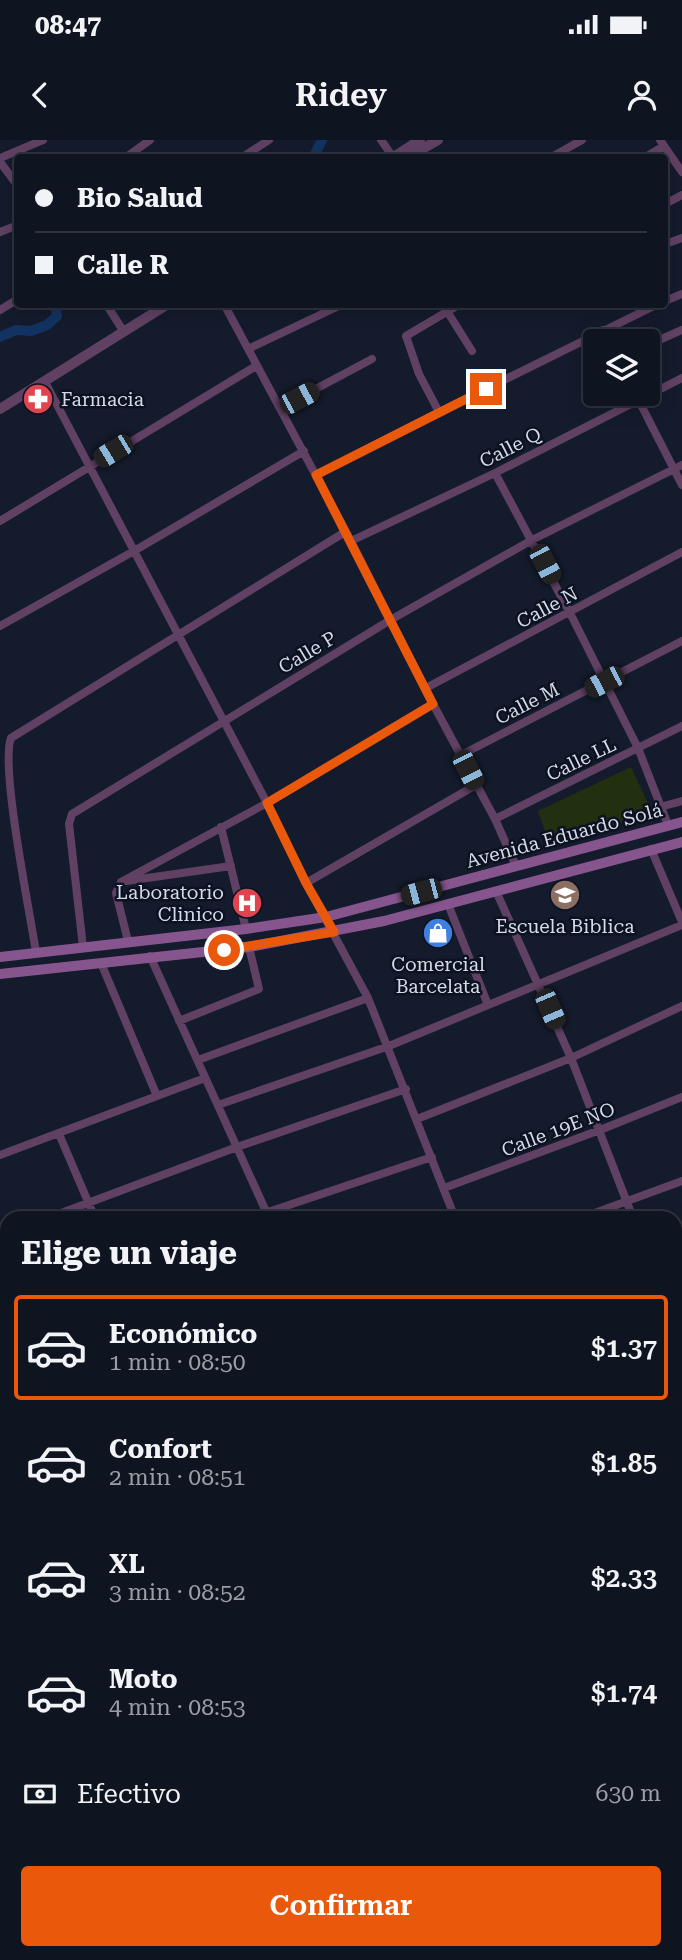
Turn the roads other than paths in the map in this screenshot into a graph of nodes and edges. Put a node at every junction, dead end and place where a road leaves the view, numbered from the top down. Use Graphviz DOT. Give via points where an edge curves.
graph roads {
  1 [pos="43,140"];
  2 [pos="150,140"];
  3 [pos="269,140"];
  4 [pos="419,140"];
  5 [pos="438,140"];
  6 [pos="582,140"];
  7 [pos="662,143"];
  8 [pos="131,154"];
  9 [pos="247,154"];
  10 [pos="397,154"];
  11 [pos="415,154"];
  12 [pos="557,154"];
  13 [pos="0,160"];
  14 [pos="682,172"];
  15 [pos="14,180"];
  16 [pos="109,308"];
  17 [pos="161,308"];
  18 [pos="226,308"];
  19 [pos="335,308"];
  20 [pos="453,308"];
  21 [pos="635,309"];
  22 [pos="447,311"];
  23 [pos="605,329"];
  24 [pos="682,330"];
  25 [pos="124,332"];
  26 [pos="583,340"];
  27 [pos="660,340"];
  28 [pos="248,349"];
  29 [pos="472,352"];
  30 [pos="372,359"];
  31 [pos="257,366"];
  32 [pos="682,377"];
  33 [pos="45,382"];
  34 [pos="660,388"];
  35 [pos="624,406"];
  36 [pos="642,406"];
  37 [pos="280,408"];
  38 [pos="0,409"];
  39 [pos="439,412"];
  40 [pos="304,451"];
  41 [pos="89,466"];
  42 [pos="678,467"];
  43 [pos="495,473"];
  44 [pos="316,475"];
  45 [pos="682,485"];
  46 [pos="0,521"];
  47 [pos="345,532"];
  48 [pos="532,540"];
  49 [pos="351,541"];
  50 [pos="134,551"];
  51 [pos="682,552"];
  52 [pos="570,613"];
  53 [pos="392,619"];
  54 [pos="0,626"];
  55 [pos="178,633"];
  56 [pos="682,641"];
  57 [pos="604,682"];
  58 [pos="426,688"];
  59 [pos="433,704"];
  60 [pos="224,721"];
  61 [pos="682,726"];
  62 [pos="638,748"];
  63 [pos="461,755"];
  64 [pos="476,785"];
  65 [pos="4,786"];
  66 [pos="682,801"];
  67 [pos="267,803"];
  68 [pos="660,807"];
  69 [pos="495,819"];
  70 [pos="682,822"];
  71 [pos="668,825"];
  72 [pos="221,827"];
  73 [pos="682,842"];
  74 [pos="651,849"];
  75 [pos="231,866"];
  76 [pos="516,866"];
  77 [pos="121,882"];
  78 [pos="306,883"];
  79 [pos="496,891"];
  80 [pos="448,904"];
  81 [pos="326,917"];
  82 [pos="682,924"];
  83 [pos="246,929"];
  84 [pos="334,932"];
  85 [pos="128,941"];
  86 [pos="83,947"];
  87 [pos="249,947"];
  88 [pos="36,952"];
  89 [pos="150,956"];
  90 [pos="0,957"];
  91 [pos="101,963"];
  92 [pos="0,974"];
  93 [pos="540,985"];
  94 [pos="369,998"];
  95 [pos="488,1005"];
  96 [pos="682,1006"];
  97 [pos="179,1021"];
  98 [pos="389,1046"];
  99 [pos="571,1058"];
  100 [pos="198,1060"];
  101 [pos="205,1078"];
  102 [pos="406,1089"];
  103 [pos="157,1096"];
  104 [pos="682,1097"];
  105 [pos="218,1105"];
  106 [pos="417,1119"];
  107 [pos="600,1130"];
  108 [pos="59,1134"];
  109 [pos="237,1147"];
  110 [pos="0,1155"];
  111 [pos="432,1157"];
  112 [pos="682,1181"];
  113 [pos="444,1188"];
  114 [pos="627,1200"];
  115 [pos="89,1203"];
  116 [pos="67,1211"];
  117 [pos="92,1211"];
  118 [pos="266,1211"];
  119 [pos="279,1211"];
  120 [pos="453,1211"];
  121 [pos="599,1211"];
  122 [pos="631,1211"];
  1 -- 13 [label="street"];
  2 -- 8 [label="street"];
  3 -- 9 [label="street"];
  4 -- 10 [label="street"];
  5 -- 11 [label="street"];
  6 -- 12 [label="street"];
  7 -- 14 [label="street"];
  13 -- 15 [label="street"];
  16 -- 25 [label="street"];
  17 -- 25 [label="street"];
  18 -- 28 [label="street"];
  19 -- 28 [label="street"];
  20 -- 22 [label="street"];
  21 -- 23 [label="street"];
  22 -- 29 [label="street"];
  22 -- 39 [label="street" via="406,336"];
  24 -- 27 [label="street"];
  25 -- 33 [label="street"];
  26 -- 39 [label="street"];
  28 -- 31 [label="street"];
  30 -- 37 [label="street"];
  31 -- 37 [label="street"];
  31 -- 41 [label="street"];
  32 -- 34 [label="street, Calle Q"];
  33 -- 38 [label="street"];
  33 -- 41 [label="street"];
  35 -- 43 [label="street, Calle Q"];
  36 -- 42 [label="street"];
  37 -- 40 [label="street"];
  39 -- 44 [label="street"];
  40 -- 44 [label="street"];
  40 -- 50 [label="street"];
  41 -- 46 [label="street"];
  41 -- 50 [label="street"];
  42 -- 45 [label="street"];
  42 -- 48 [label="street, Calle P"];
  43 -- 48 [label="street"];
  43 -- 49 [label="street, Calle Q"];
  44 -- 47 [label="street"];
  47 -- 49 [label="street"];
  47 -- 55 [label="street"];
  48 -- 52 [label="street"];
  48 -- 53 [label="street, Calle P"];
  49 -- 53 [label="street"];
  50 -- 54 [label="street"];
  50 -- 55 [label="street"];
  51 -- 52 [label="street, Calle N"];
  52 -- 57 [label="street"];
  52 -- 58 [label="street, Calle N"];
  53 -- 58 [label="street"];
  53 -- 60 [label="street, Calle P"];
  55 -- 60 [label="street"];
  55 -- 65 [label="street" via="11,738"];
  56 -- 57 [label="street, Calle M"];
  57 -- 62 [label="street"];
  57 -- 63 [label="street, Calle M"];
  58 -- 59 [label="street"];
  59 -- 63 [label="street"];
  59 -- 67 [label="street"];
  60 -- 67 [label="street"];
  60 -- 86 [label="street, Calle P" via="72,814 69,824"];
  61 -- 62 [label="street, Calle LL"];
  62 -- 68 [label="street"];
  62 -- 69 [label="street, Calle LL"];
  63 -- 64 [label="street"];
  64 -- 69 [label="street"];
  64 -- 78 [label="street"];
  65 -- 88 [label="street"];
  66 -- 68 [label="street"];
  67 -- 72 [label="street"];
  67 -- 78 [label="street"];
  68 -- 71 [label="street"];
  69 -- 76 [label="street"];
  70 -- 71 [label="main road, Avenida Eduardo Solá"];
  71 -- 76 [label="main road, Avenida Eduardo Solá"];
  72 -- 75 [label="street"];
  72 -- 77 [label="street"];
  73 -- 74 [label="main road, Avenida Eduardo Solá"];
  74 -- 79 [label="main road, Avenida Eduardo Solá"];
  74 -- 82 [label="street"];
  75 -- 77 [label="street"];
  75 -- 83 [label="street"];
  76 -- 81 [label="main road, Avenida Eduardo Solá"];
  77 -- 85 [label="street" via="116,893"];
  78 -- 81 [label="street"];
  79 -- 80 [label="main road, Avenida Eduardo Solá"];
  79 -- 93 [label="street"];
  80 -- 84 [label="main road, Avenida Eduardo Solá"];
  80 -- 95 [label="street"];
  81 -- 83 [label="main road, Avenida Eduardo Solá"];
  81 -- 84 [label="street"];
  82 -- 93 [label="street"];
  83 -- 85 [label="main road, Avenida Eduardo Solá"];
  84 -- 87 [label="main road, Avenida Eduardo Solá"];
  84 -- 94 [label="street"];
  85 -- 86 [label="main road, Avenida Eduardo Solá"];
  86 -- 88 [label="main road, Avenida Eduardo Solá"];
  87 -- 89 [label="main road, Avenida Eduardo Solá"];
  87 -- 97 [label="street" via="259,989"];
  88 -- 90 [label="main road, Avenida Eduardo Solá"];
  89 -- 91 [label="main road, Avenida Eduardo Solá"];
  89 -- 97 [label="street"];
  91 -- 92 [label="main road, Avenida Eduardo Solá"];
  91 -- 103 [label="street"];
  93 -- 95 [label="street"];
  93 -- 99 [label="street"];
  94 -- 98 [label="street"];
  94 -- 100 [label="street"];
  95 -- 98 [label="street"];
  96 -- 99 [label="street"];
  97 -- 100 [label="street"];
  98 -- 102 [label="street"];
  98 -- 105 [label="street"];
  99 -- 106 [label="street"];
  99 -- 107 [label="street"];
  100 -- 101 [label="street"];
  101 -- 103 [label="street"];
  101 -- 105 [label="street"];
  102 -- 106 [label="street"];
  102 -- 109 [label="street"];
  103 -- 108 [label="street"];
  104 -- 107 [label="street, Calle 19E NO"];
  105 -- 109 [label="street"];
  106 -- 111 [label="street"];
  107 -- 113 [label="street, Calle 19E NO"];
  107 -- 114 [label="street"];
  108 -- 110 [label="street"];
  108 -- 115 [label="street"];
  109 -- 115 [label="street"];
  109 -- 118 [label="street"];
  111 -- 113 [label="street"];
  111 -- 119 [label="street"];
  112 -- 114 [label="street"];
  113 -- 120 [label="street"];
  114 -- 121 [label="street"];
  114 -- 122 [label="street"];
  115 -- 116 [label="street"];
  115 -- 117 [label="street"];
}
